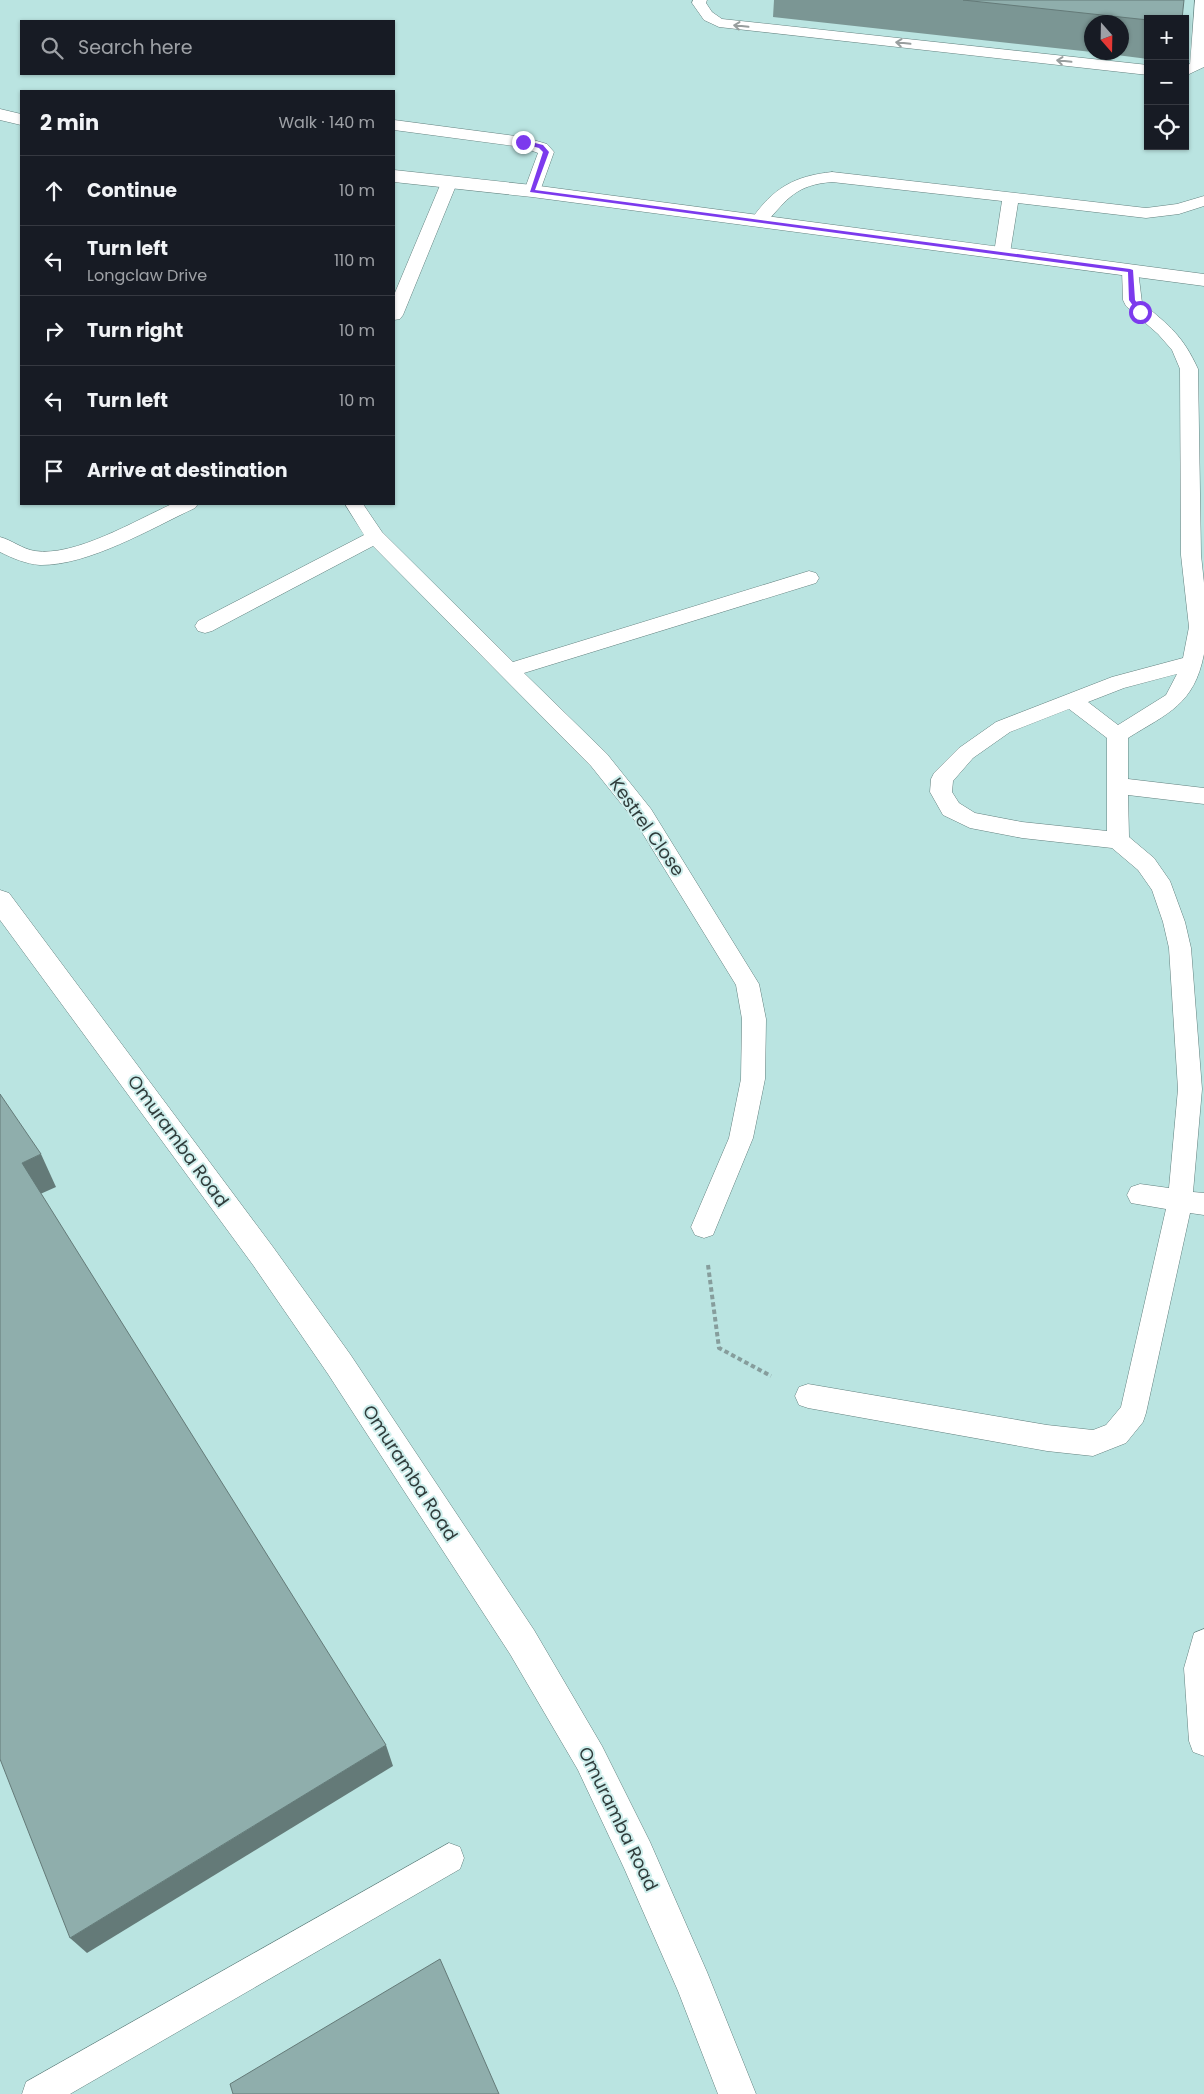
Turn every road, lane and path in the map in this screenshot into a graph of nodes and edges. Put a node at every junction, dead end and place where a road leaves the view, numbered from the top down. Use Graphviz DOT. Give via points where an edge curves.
graph roads {
  1 [pos="700,0"];
  2 [pos="1201,0"];
  3 [pos="1189,69"];
  4 [pos="1144,70"];
  5 [pos="0,114"];
  6 [pos="20,120"];
  7 [pos="395,125"];
  8 [pos="395,176"];
  9 [pos="449,183"];
  10 [pos="532,191"];
  11 [pos="1011,197"];
  12 [pos="1204,201"];
  13 [pos="759,220"];
  14 [pos="1002,253"];
  15 [pos="1130,270"];
  16 [pos="1204,280"];
  17 [pos="395,313"];
  18 [pos="186,505"];
  19 [pos="354,505"];
  20 [pos="376,537"];
  21 [pos="0,543"];
  22 [pos="809,578"];
  23 [pos="205,626"];
  24 [pos="1192,663"];
  25 [pos="509,670"];
  26 [pos="1072,700"];
  27 [pos="1117,735"];
  28 [pos="1118,786"];
  29 [pos="1204,796"];
  30 [pos="1118,840"];
  31 [pos="0,900"];
  32 [pos="1140,1195"];
  33 [pos="1192,1202"];
  34 [pos="704,1227"];
  35 [pos="808,1396"];
  36 [pos="1204,1643"];
  37 [pos="1204,1741"];
  38 [pos="449,1858"];
  39 [pos="38,2094"];
  40 [pos="737,2094"];
  4 -- 1 [label="lane, one-way" via="718,23 703,11"];
  2 -- 3 [label="lane" via="1198,66"];
  5 -- 6 [label="main road"];
  7 -- 10 [label="lane" via="541,147 546,152"];
  8 -- 9 [label="main road"];
  9 -- 10 [label="main road"];
  9 -- 17 [label="lane"];
  10 -- 13 [label="main road"];
  11 -- 12 [label="lane" via="1146,213 1180,210"];
  11 -- 13 [label="lane" via="832,177 808,180 795,186 781,195"];
  11 -- 14 [label="lane"];
  13 -- 14 [label="main road"];
  14 -- 15 [label="main road"];
  15 -- 16 [label="main road"];
  15 -- 24 [label="lane" via="1135,306 1180,348 1189,369 1191,555 1199,627"];
  18 -- 21 [label="lane" via="101,544 66,555 32,557"];
  19 -- 20 [label="lane, Kestrel Close"];
  20 -- 23 [label="lane"];
  20 -- 25 [label="lane, Kestrel Close"];
  22 -- 25 [label="lane"];
  24 -- 26 [label="lane" via="1119,682"];
  24 -- 27 [label="lane" via="1183,686 1173,700"];
  25 -- 34 [label="lane, Kestrel Close" via="599,760 643,815 747,984 754,1019 752,1079 741,1138"];
  26 -- 27 [label="lane"];
  26 -- 30 [label="lane" via="995,732 966,753 942,778 941,792 951,809 970,820 1022,830"];
  27 -- 28 [label="lane"];
  28 -- 29 [label="lane"];
  28 -- 30 [label="lane"];
  30 -- 33 [label="lane" via="1146,864 1162,886 1180,948 1190,1089"];
  31 -- 40 [label="main road, Omuramba Road" via="269,1264 339,1364 522,1642 590,1758 637,1854"];
  32 -- 33 [label="lane"];
  33 -- 35 [label="lane" via="1133,1413 1116,1434 1093,1443 1048,1438"];
  34 -- 35 [label="path" via="719,1348"];
  36 -- 37 [label="lane" via="1199,1668"];
  38 -- 39 [label="lane"];
}
